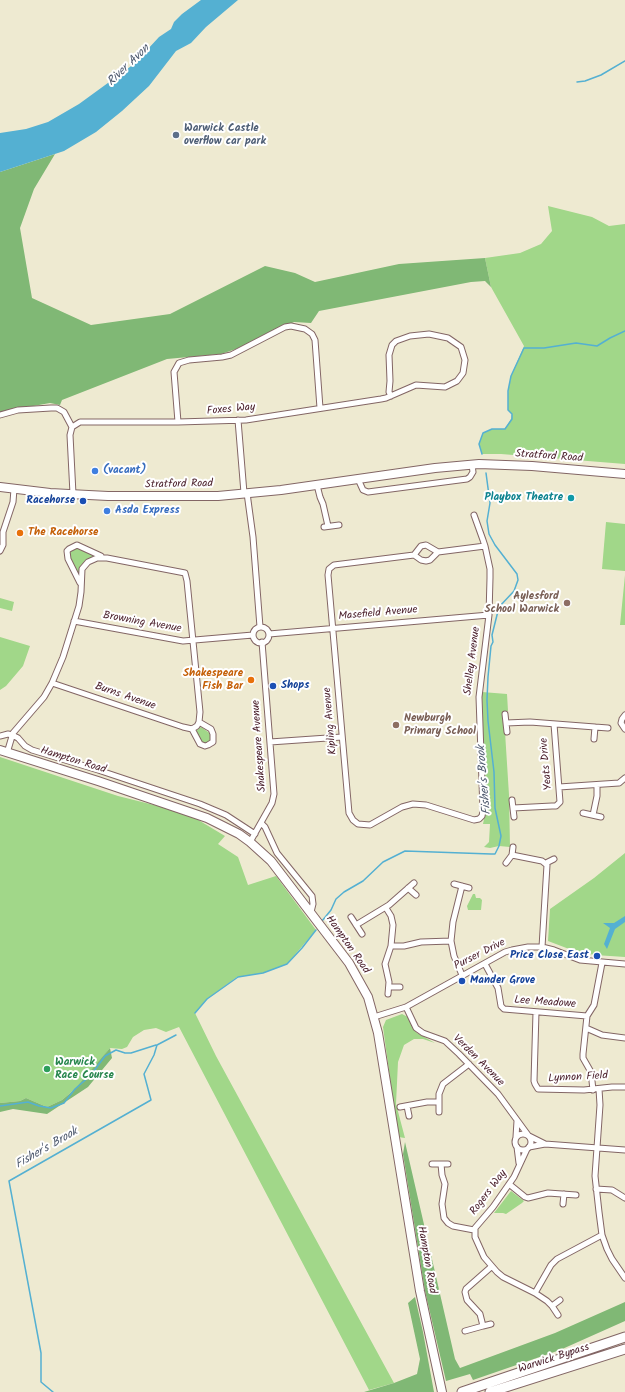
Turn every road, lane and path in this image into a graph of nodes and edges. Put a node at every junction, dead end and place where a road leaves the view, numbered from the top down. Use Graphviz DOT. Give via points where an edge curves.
graph roads {
  1 [pos="391,396"];
  2 [pos="320,408"];
  3 [pos="0,415"];
  4 [pos="238,420"];
  5 [pos="178,422"];
  6 [pos="72,427"];
  7 [pos="472,465"];
  8 [pos="625,474"];
  9 [pos="358,479"];
  10 [pos="317,485"];
  11 [pos="0,487"];
  12 [pos="14,489"];
  13 [pos="245,493"];
  14 [pos="73,494"];
  15 [pos="474,516"];
  16 [pos="339,525"];
  17 [pos="485,546"];
  18 [pos="0,551"];
  19 [pos="438,552"];
  20 [pos="414,555"];
  21 [pos="107,558"];
  22 [pos="81,584"];
  23 [pos="489,615"];
  24 [pos="74,621"];
  25 [pos="260,627"];
  26 [pos="333,628"];
  27 [pos="269,634"];
  28 [pos="253,635"];
  29 [pos="192,641"];
  30 [pos="262,642"];
  31 [pos="52,683"];
  32 [pos="505,714"];
  33 [pos="625,715"];
  34 [pos="200,722"];
  35 [pos="506,723"];
  36 [pos="554,724"];
  37 [pos="595,727"];
  38 [pos="608,728"];
  39 [pos="192,729"];
  40 [pos="624,730"];
  41 [pos="507,732"];
  42 [pos="12,735"];
  43 [pos="0,736"];
  44 [pos="342,737"];
  45 [pos="594,739"];
  46 [pos="270,742"];
  47 [pos="3,752"];
  48 [pos="625,778"];
  49 [pos="597,785"];
  50 [pos="559,788"];
  51 [pos="512,800"];
  52 [pos="513,808"];
  53 [pos="349,813"];
  54 [pos="583,813"];
  55 [pos="593,815"];
  56 [pos="514,817"];
  57 [pos="601,817"];
  58 [pos="261,823"];
  59 [pos="255,834"];
  60 [pos="250,842"];
  61 [pos="512,847"];
  62 [pos="512,855"];
  63 [pos="554,859"];
  64 [pos="506,863"];
  65 [pos="546,863"];
  66 [pos="414,883"];
  67 [pos="454,884"];
  68 [pos="462,886"];
  69 [pos="408,888"];
  70 [pos="469,888"];
  71 [pos="416,896"];
  72 [pos="386,908"];
  73 [pos="310,912"];
  74 [pos="351,917"];
  75 [pos="356,924"];
  76 [pos="362,934"];
  77 [pos="451,941"];
  78 [pos="391,946"];
  79 [pos="542,947"];
  80 [pos="602,963"];
  81 [pos="485,964"];
  82 [pos="625,964"];
  83 [pos="462,975"];
  84 [pos="389,987"];
  85 [pos="400,987"];
  86 [pos="388,994"];
  87 [pos="406,1007"];
  88 [pos="536,1012"];
  89 [pos="587,1016"];
  90 [pos="374,1018"];
  91 [pos="586,1028"];
  92 [pos="625,1038"];
  93 [pos="469,1064"];
  94 [pos="625,1087"];
  95 [pos="599,1089"];
  96 [pos="593,1090"];
  97 [pos="439,1102"];
  98 [pos="407,1106"];
  99 [pos="400,1107"];
  100 [pos="439,1112"];
  101 [pos="409,1116"];
  102 [pos="517,1120"];
  103 [pos="528,1135"];
  104 [pos="516,1138"];
  105 [pos="545,1144"];
  106 [pos="517,1147"];
  107 [pos="528,1148"];
  108 [pos="597,1148"];
  109 [pos="625,1150"];
  110 [pos="520,1163"];
  111 [pos="432,1164"];
  112 [pos="441,1164"];
  113 [pos="448,1164"];
  114 [pos="509,1184"];
  115 [pos="596,1189"];
  116 [pos="564,1194"];
  117 [pos="576,1195"];
  118 [pos="625,1198"];
  119 [pos="563,1204"];
  120 [pos="474,1230"];
  121 [pos="602,1235"];
  122 [pos="492,1267"];
  123 [pos="623,1271"];
  124 [pos="625,1278"];
  125 [pos="535,1292"];
  126 [pos="560,1300"];
  127 [pos="552,1306"];
  128 [pos="558,1315"];
  129 [pos="491,1324"];
  130 [pos="483,1326"];
  131 [pos="465,1331"];
  132 [pos="625,1333"];
  133 [pos="625,1337"];
  134 [pos="584,1350"];
  135 [pos="625,1350"];
  136 [pos="442,1392"];
  137 [pos="462,1392"];
  138 [pos="490,1392"];
  1 -- 1 [label="street, Foxes Way" via="389,355 396,341 429,334 448,338 460,347 465,360 464,369 453,384 441,388 416,385"];
  1 -- 2 [label="street, Foxes Way"];
  2 -- 4 [label="street, Foxes Way"];
  2 -- 5 [label="street" via="315,340 305,328 291,326 231,355 189,360 180,364 174,372"];
  3 -- 6 [label="street" via="18,410 56,408 66,414"];
  4 -- 5 [label="street, Foxes Way"];
  4 -- 13 [label="street"];
  5 -- 6 [label="street, Foxes Way" via="80,422"];
  6 -- 14 [label="street" via="70,435"];
  7 -- 8 [label="main road, Stratford Road" via="514,465"];
  7 -- 9 [label="main road, Stratford Road"];
  7 -- 9 [label="street" via="473,472 467,479 368,492 363,490"];
  9 -- 10 [label="main road, Stratford Road"];
  10 -- 13 [label="main road, Stratford Road"];
  10 -- 16 [label="street" via="326,526"];
  11 -- 12 [label="main road, Stratford Road"];
  12 -- 14 [label="main road, Stratford Road"];
  12 -- 18 [label="street"];
  13 -- 14 [label="main road, Stratford Road" via="164,497"];
  13 -- 25 [label="street" via="253,537"];
  15 -- 17 [label="street, Shelley Avenue"];
  17 -- 19 [label="street"];
  17 -- 23 [label="street, Shelley Avenue" via="490,573"];
  19 -- 20 [label="street" via="426,561"];
  19 -- 20 [label="street" via="426,545 421,546"];
  20 -- 26 [label="street, Kipling Avenue" via="331,566 328,575"];
  21 -- 22 [label="street" via="97,558 88,562 82,569"];
  21 -- 22 [label="street" via="77,545 71,547 67,551 68,559"];
  21 -- 29 [label="street" via="184,573 187,581"];
  22 -- 24 [label="street" via="79,606"];
  23 -- 26 [label="street, Masefield Avenue"];
  23 -- 53 [label="street, Shelley Avenue" via="479,697 483,811 481,818 474,820 426,805 413,804 370,824 361,825 355,822"];
  24 -- 29 [label="street, Browning Avenue"];
  24 -- 31 [label="street"];
  25 -- 27 [label="street" via="267,629"];
  25 -- 28 [label="street"];
  26 -- 27 [label="street, Masefield Avenue"];
  26 -- 44 [label="street, Kipling Avenue"];
  27 -- 30 [label="street"];
  28 -- 29 [label="street, Browning Avenue"];
  28 -- 30 [label="street" via="256,640"];
  29 -- 34 [label="street"];
  30 -- 46 [label="street, Shakespeare Avenue"];
  31 -- 39 [label="street, Burns Avenue"];
  31 -- 42 [label="street" via="44,697"];
  32 -- 35 [label="street"];
  33 -- 40 [label="street" via="621,721"];
  34 -- 39 [label="street"];
  34 -- 39 [label="street" via="212,732 212,743 205,746 200,744"];
  35 -- 36 [label="street"];
  35 -- 41 [label="street"];
  36 -- 37 [label="street"];
  36 -- 50 [label="street, Yeats Drive"];
  37 -- 38 [label="street"];
  37 -- 45 [label="street"];
  42 -- 43 [label="street"];
  42 -- 47 [label="street"];
  42 -- 59 [label="street, Hampton Road" via="32,750 214,810"];
  44 -- 46 [label="street"];
  44 -- 53 [label="street, Kipling Avenue"];
  46 -- 58 [label="street, Shakespeare Avenue" via="274,794"];
  47 -- 60 [label="main road, Hampton Road" via="207,818 232,829"];
  48 -- 49 [label="street" via="619,783"];
  49 -- 50 [label="street"];
  49 -- 55 [label="street"];
  50 -- 52 [label="street, Yeats Drive" via="560,801 556,806"];
  51 -- 52 [label="street"];
  52 -- 56 [label="street"];
  54 -- 55 [label="street"];
  55 -- 57 [label="street"];
  58 -- 59 [label="street, Shakespeare Avenue"];
  58 -- 73 [label="street" via="277,853 312,896"];
  59 -- 60 [label="street, Shakespeare Avenue"];
  60 -- 73 [label="main road, Hampton Road" via="271,861"];
  61 -- 62 [label="street"];
  62 -- 64 [label="street"];
  62 -- 65 [label="street"];
  63 -- 65 [label="street"];
  65 -- 79 [label="street"];
  66 -- 69 [label="street"];
  67 -- 68 [label="street"];
  68 -- 70 [label="street"];
  68 -- 77 [label="street"];
  69 -- 71 [label="street"];
  69 -- 72 [label="street"];
  72 -- 75 [label="street"];
  72 -- 78 [label="street" via="393,925"];
  73 -- 90 [label="main road, Hampton Road" via="356,974 368,997"];
  74 -- 75 [label="street"];
  75 -- 76 [label="street"];
  77 -- 78 [label="street"];
  77 -- 83 [label="street"];
  78 -- 84 [label="street" via="385,964"];
  79 -- 80 [label="street, Purser Drive" via="580,960"];
  79 -- 81 [label="street, Purser Drive" via="509,951"];
  80 -- 82 [label="street, Purser Drive"];
  80 -- 89 [label="street" via="594,1005"];
  81 -- 83 [label="street, Purser Drive"];
  81 -- 88 [label="street, Lee Meadowe" via="498,988 503,1009"];
  83 -- 87 [label="street, Purser Drive"];
  84 -- 85 [label="street"];
  84 -- 86 [label="street"];
  87 -- 90 [label="street, Purser Drive"];
  87 -- 93 [label="street, Verden Avenue" via="416,1028 445,1041"];
  88 -- 89 [label="street, Lee Meadowe"];
  88 -- 96 [label="street, Lynnon Field" via="536,1087 541,1090"];
  89 -- 91 [label="street"];
  90 -- 136 [label="main road, Hampton Road" via="420,1291"];
  91 -- 92 [label="street" via="602,1035"];
  91 -- 96 [label="street" via="583,1056 592,1072"];
  93 -- 97 [label="street" via="443,1084"];
  93 -- 102 [label="street, Verden Avenue" via="498,1094"];
  94 -- 95 [label="street, Lynnon Field"];
  95 -- 96 [label="street, Lynnon Field"];
  95 -- 108 [label="street"];
  97 -- 98 [label="street"];
  97 -- 100 [label="street"];
  98 -- 99 [label="street"];
  98 -- 101 [label="street"];
  102 -- 103 [label="street, Verden Avenue"];
  102 -- 104 [label="street"];
  103 -- 104 [label="street" via="522,1134"];
  103 -- 105 [label="street"];
  103 -- 107 [label="street" via="531,1141"];
  104 -- 106 [label="street"];
  105 -- 107 [label="street"];
  105 -- 108 [label="street"];
  106 -- 107 [label="street" via="523,1150"];
  106 -- 110 [label="street, Rogers Way"];
  107 -- 110 [label="street, Rogers Way"];
  108 -- 109 [label="street"];
  108 -- 115 [label="street"];
  110 -- 114 [label="street, Rogers Way"];
  111 -- 112 [label="street"];
  112 -- 113 [label="street"];
  112 -- 120 [label="street" via="445,1184 442,1204 444,1218 453,1226"];
  114 -- 116 [label="street" via="528,1198 548,1193"];
  114 -- 120 [label="street, Rogers Way"];
  115 -- 118 [label="street" via="612,1190"];
  115 -- 121 [label="street"];
  116 -- 117 [label="street"];
  116 -- 119 [label="street"];
  120 -- 122 [label="street, Rogers Way" via="480,1248"];
  121 -- 123 [label="street" via="609,1254"];
  121 -- 125 [label="street" via="557,1259"];
  122 -- 125 [label="street, Rogers Way" via="503,1277"];
  122 -- 130 [label="street" via="464,1292 467,1300 480,1314"];
  123 -- 124 [label="street"];
  125 -- 127 [label="street, Rogers Way"];
  126 -- 127 [label="street"];
  127 -- 128 [label="street, Rogers Way"];
  129 -- 130 [label="street"];
  130 -- 131 [label="street"];
  132 -- 134 [label="highway"];
  133 -- 134 [label="highway"];
  134 -- 137 [label="highway, Warwick Bypass"];
  135 -- 138 [label="highway, Warwick Bypass"];
}
